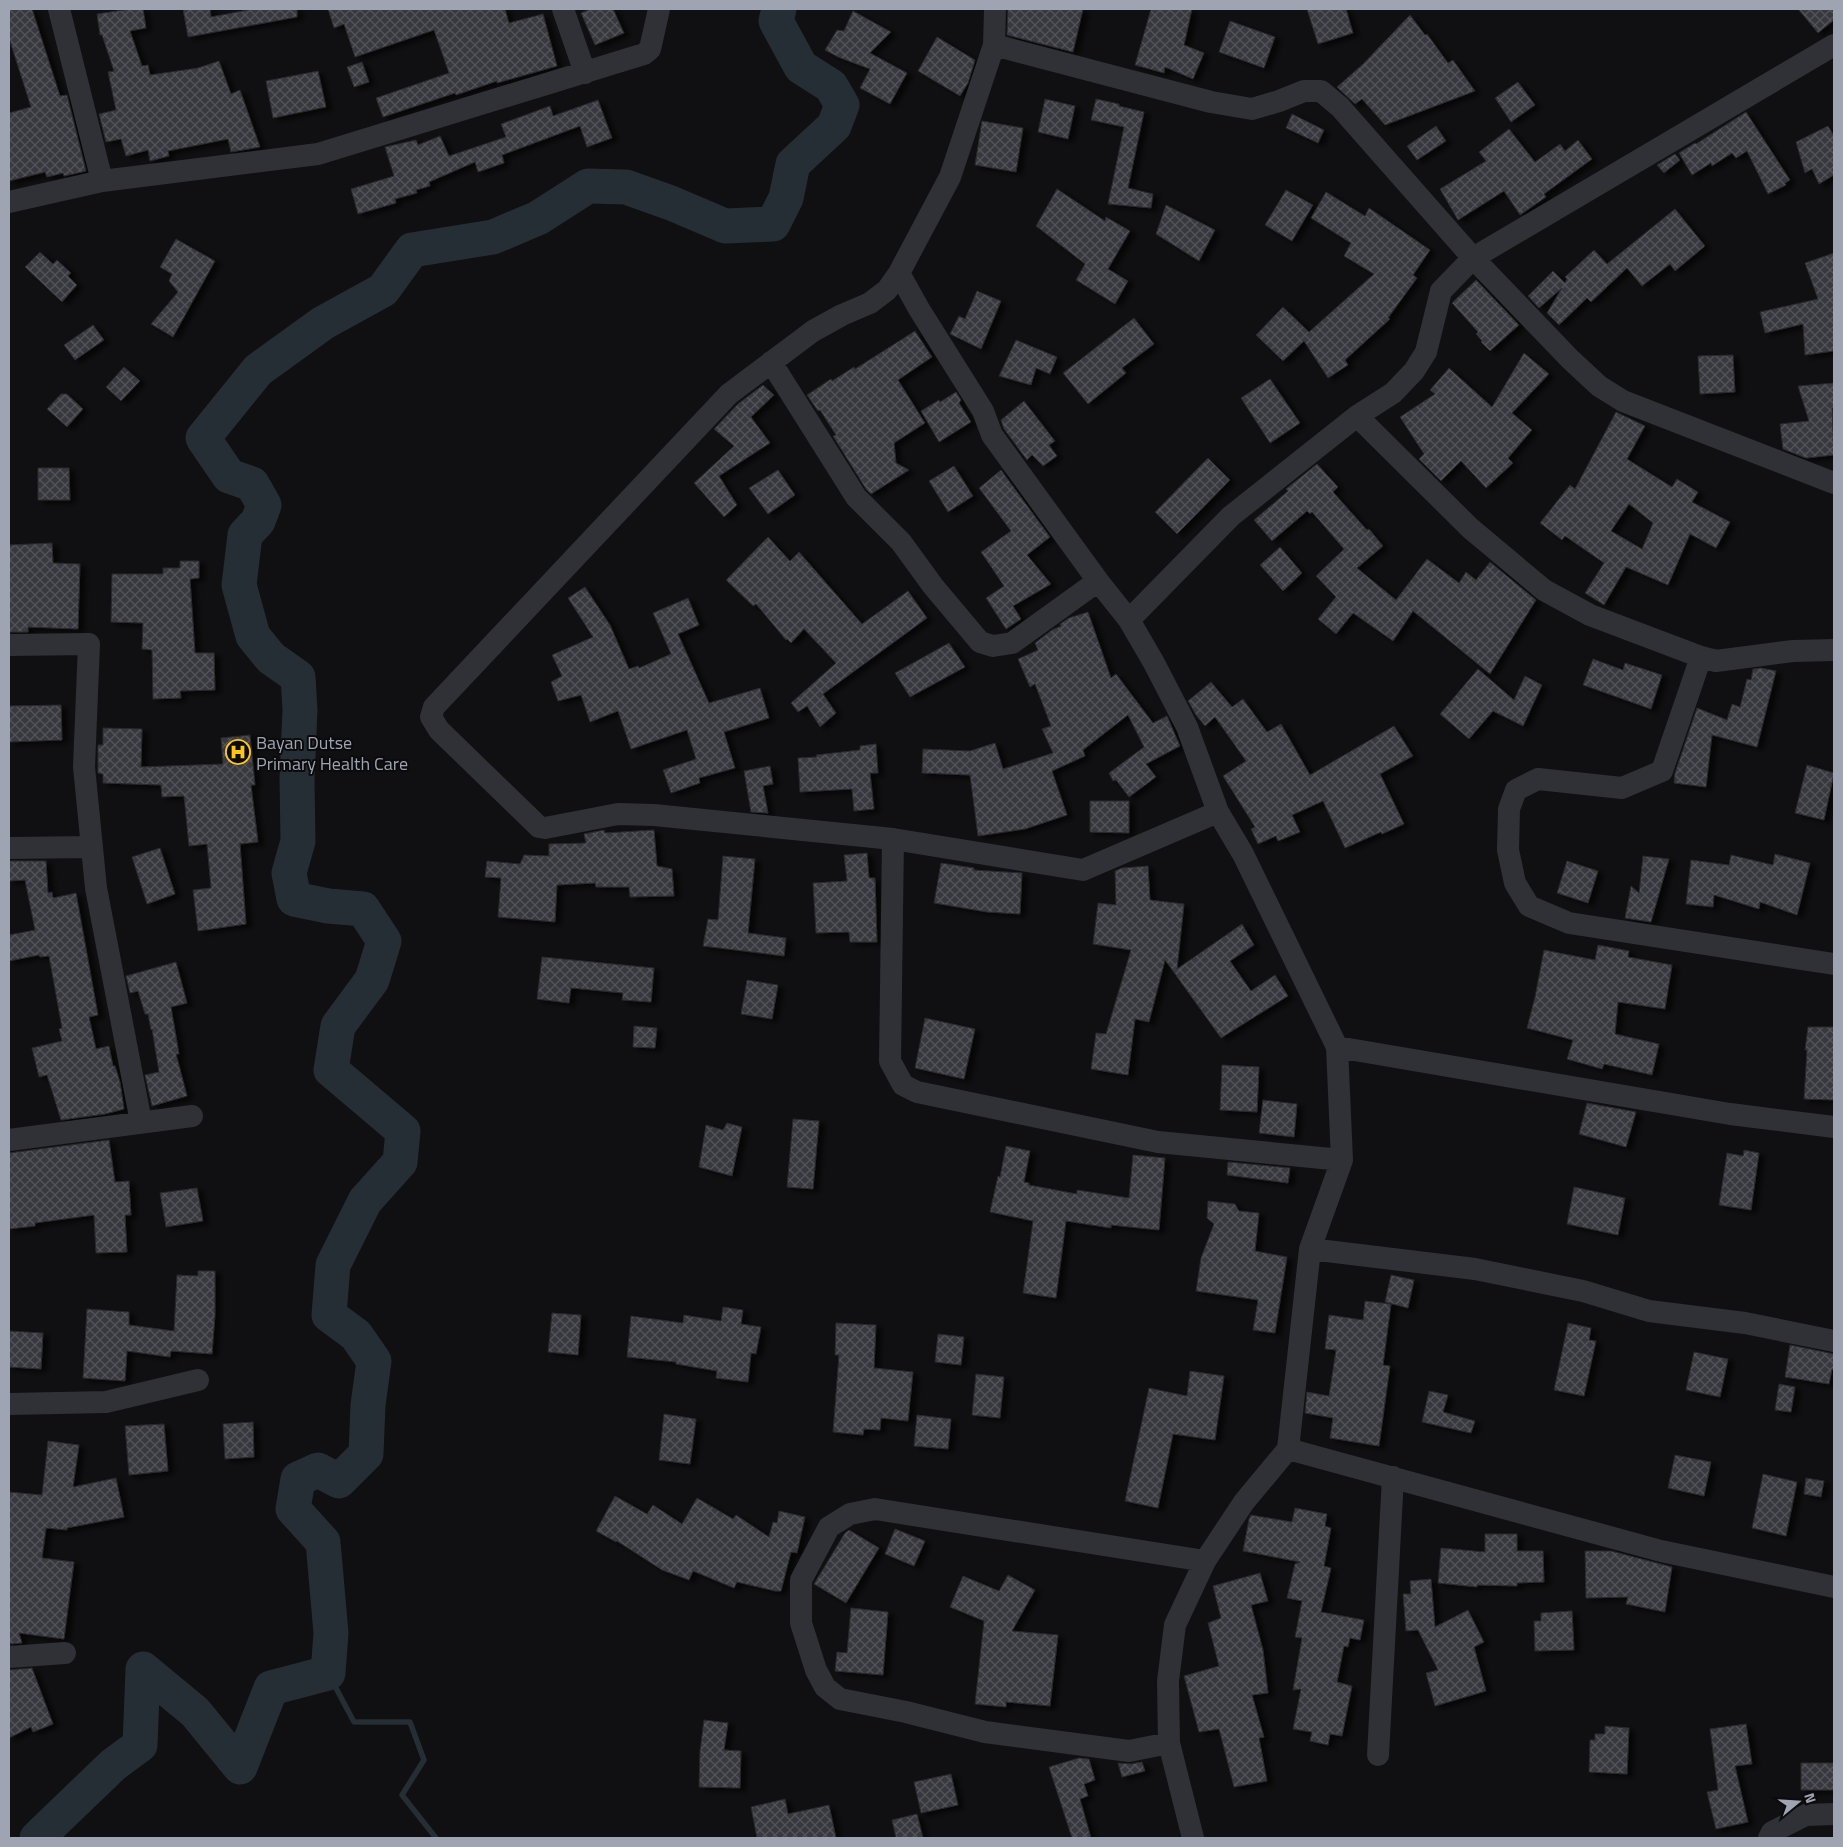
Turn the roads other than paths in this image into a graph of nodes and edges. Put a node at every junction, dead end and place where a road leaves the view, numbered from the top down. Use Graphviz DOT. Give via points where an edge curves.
graph roads {
  1 [pos="59,9"];
  2 [pos="563,9"];
  3 [pos="659,9"];
  4 [pos="995,9"];
  5 [pos="994,45"];
  6 [pos="1834,45"];
  7 [pos="585,73"];
  8 [pos="102,181"];
  9 [pos="9,202"];
  10 [pos="1473,258"];
  11 [pos="899,273"];
  12 [pos="771,362"];
  13 [pos="1357,416"];
  14 [pos="1834,483"];
  15 [pos="1098,581"];
  16 [pos="1129,620"];
  17 [pos="9,645"];
  18 [pos="1834,650"];
  19 [pos="1701,657"];
  20 [pos="1218,812"];
  21 [pos="893,839"];
  22 [pos="92,847"];
  23 [pos="9,848"];
  24 [pos="1834,964"];
  25 [pos="1337,1047"];
  26 [pos="192,1116"];
  27 [pos="141,1122"];
  28 [pos="1834,1128"];
  29 [pos="9,1140"];
  30 [pos="1342,1160"];
  31 [pos="1310,1249"];
  32 [pos="1834,1341"];
  33 [pos="198,1380"];
  34 [pos="9,1404"];
  35 [pos="1288,1449"];
  36 [pos="1394,1476"];
  37 [pos="1205,1561"];
  38 [pos="1834,1587"];
  39 [pos="65,1653"];
  40 [pos="9,1658"];
  41 [pos="1169,1743"];
  42 [pos="1378,1755"];
  43 [pos="1834,1814"];
  44 [pos="1193,1838"];
  45 [pos="1769,1838"];
  1 -- 8 [label="street"];
  2 -- 7 [label="street"];
  3 -- 7 [label="street" via="650,49 644,54"];
  4 -- 5 [label="street"];
  5 -- 10 [label="street" via="1211,102 1252,109 1304,92 1321,91 1340,107"];
  5 -- 11 [label="street" via="950,177"];
  6 -- 10 [label="street"];
  7 -- 8 [label="street" via="318,154"];
  8 -- 9 [label="street"];
  10 -- 13 [label="street" via="1442,291 1426,352 1414,371 1393,393"];
  10 -- 14 [label="street" via="1570,360 1615,396"];
  11 -- 12 [label="street" via="887,290 870,302 813,331"];
  11 -- 15 [label="street" via="983,411 992,435"];
  12 -- 15 [label="street" via="856,497 901,542 980,642 993,646 1012,643"];
  12 -- 21 [label="street" via="729,394 434,707 431,717 439,730 532,820 545,828 627,814"];
  13 -- 16 [label="street" via="1231,516"];
  13 -- 19 [label="street" via="1470,528 1544,590 1590,615"];
  15 -- 16 [label="street"];
  16 -- 20 [label="street" via="1187,727"];
  17 -- 22 [label="street" via="89,644 84,768"];
  18 -- 19 [label="street" via="1793,651 1716,661"];
  19 -- 24 [label="street" via="1662,771 1622,788 1538,779 1516,790 1509,809 1508,850 1515,883 1529,906 1570,923"];
  20 -- 21 [label="street" via="1083,870"];
  20 -- 25 [label="street" via="1243,854"];
  21 -- 30 [label="street" via="890,1061 903,1085 917,1092 1158,1142"];
  22 -- 23 [label="street"];
  22 -- 27 [label="street" via="96,888"];
  25 -- 28 [label="street" via="1730,1114"];
  25 -- 30 [label="street"];
  26 -- 27 [label="street"];
  27 -- 29 [label="street"];
  30 -- 31 [label="street"];
  31 -- 32 [label="street" via="1475,1269 1583,1291 1650,1311 1745,1323"];
  31 -- 35 [label="street"];
  33 -- 34 [label="street" via="106,1402"];
  35 -- 36 [label="street"];
  35 -- 37 [label="street" via="1244,1502"];
  36 -- 38 [label="street" via="1661,1551"];
  36 -- 42 [label="street"];
  37 -- 41 [label="street" via="1175,1625 1168,1681"];
  37 -- 41 [label="street" via="875,1509 850,1514 829,1527 801,1580 800,1623 824,1687 840,1699 985,1732 1129,1751"];
  39 -- 40 [label="street"];
  41 -- 44 [label="street"];
  43 -- 45 [label="street" via="1806,1815 1772,1832"];
}
